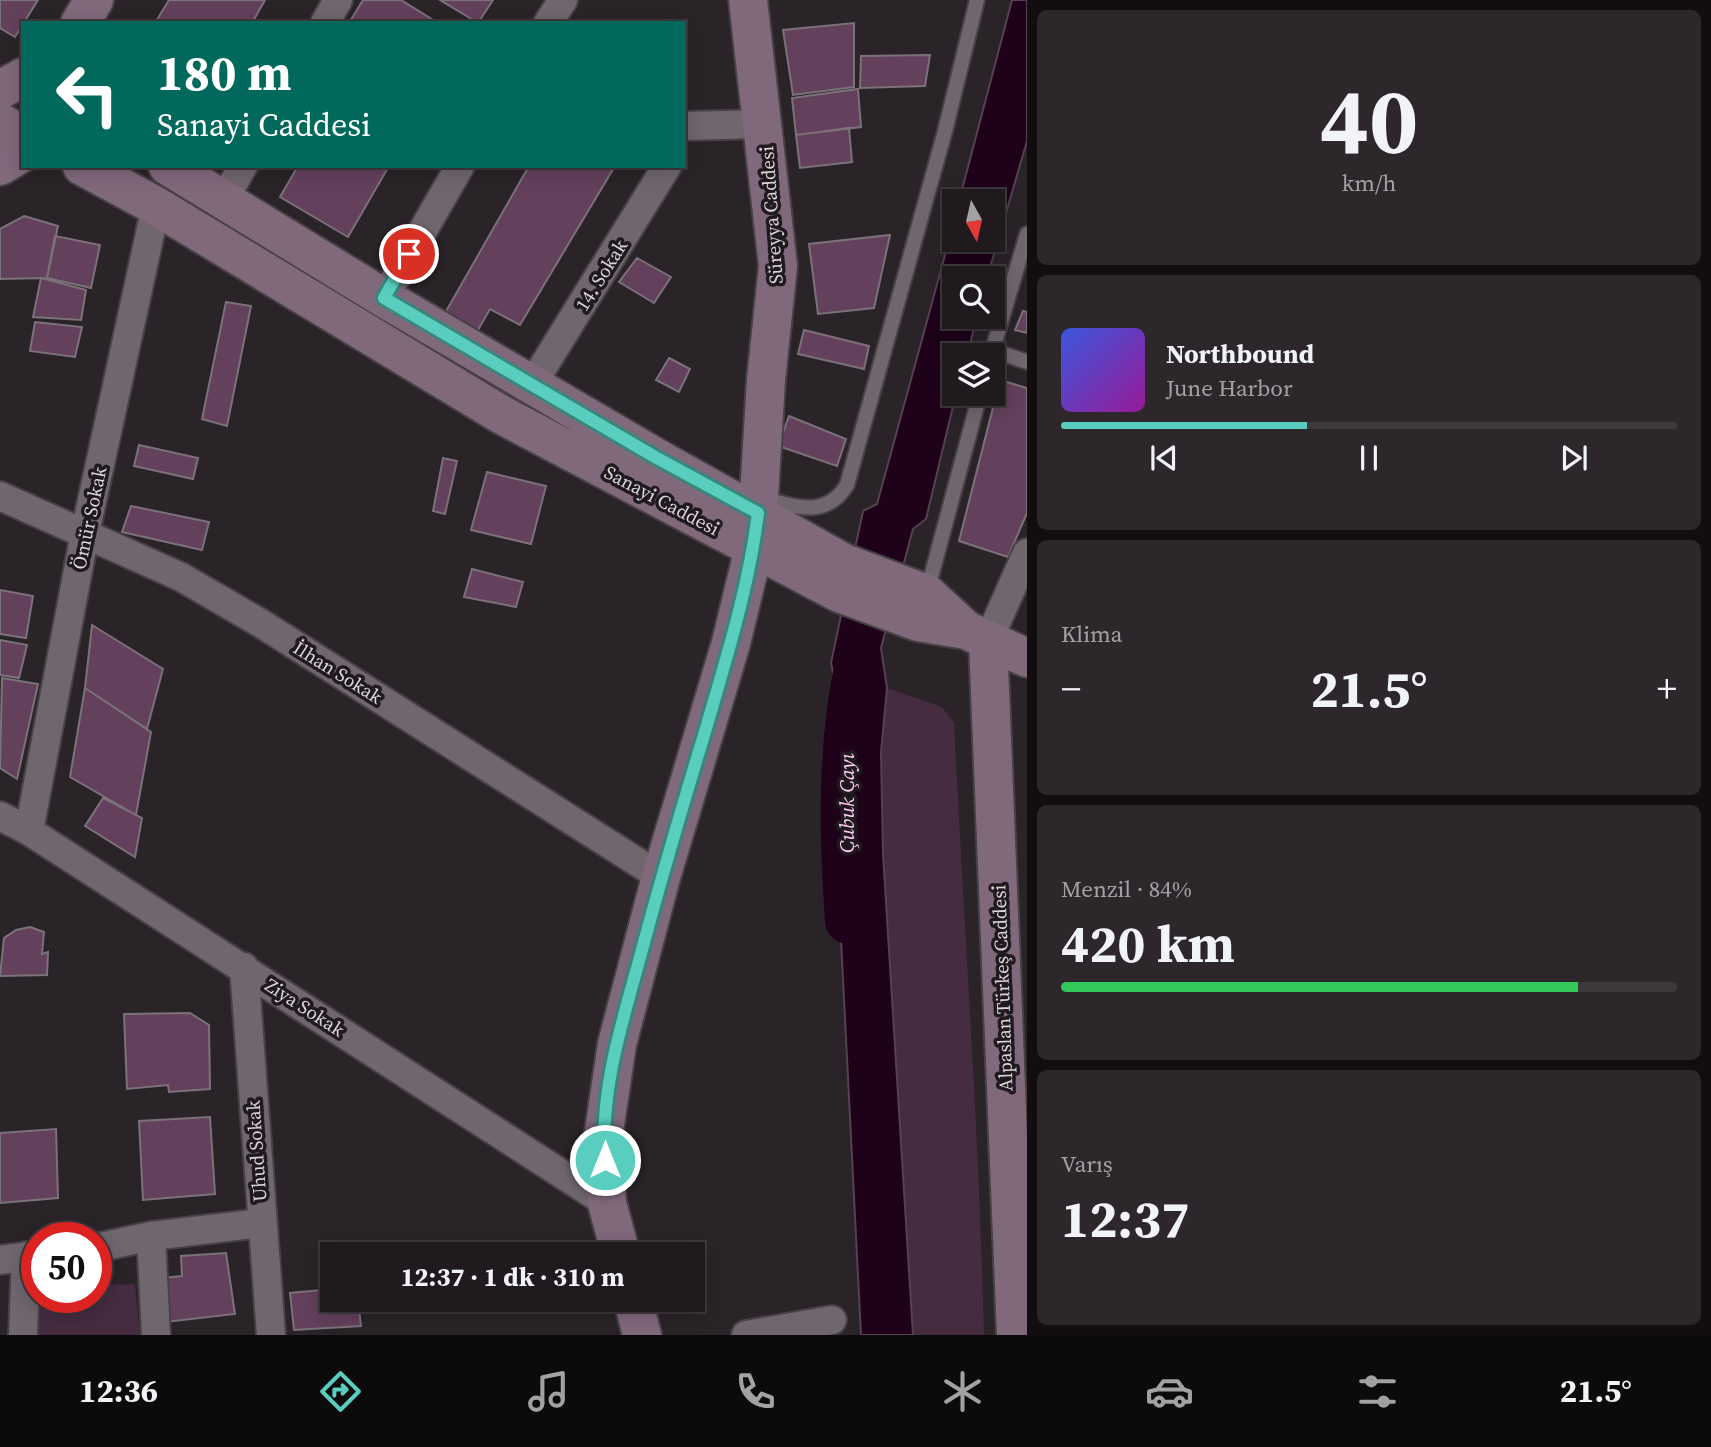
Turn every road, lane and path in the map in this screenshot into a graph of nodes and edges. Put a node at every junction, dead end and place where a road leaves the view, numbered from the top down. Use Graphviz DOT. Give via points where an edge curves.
graph roads {
  1 [pos="94,0"];
  2 [pos="338,0"];
  3 [pos="563,0"];
  4 [pos="748,0"];
  5 [pos="977,0"];
  6 [pos="81,21"];
  7 [pos="327,21"];
  8 [pos="549,21"];
  9 [pos="0,122"];
  10 [pos="764,124"];
  11 [pos="686,129"];
  12 [pos="21,135"];
  13 [pos="21,153"];
  14 [pos="0,166"];
  15 [pos="86,168"];
  16 [pos="171,168"];
  17 [pos="242,168"];
  18 [pos="459,168"];
  19 [pos="666,168"];
  20 [pos="224,199"];
  21 [pos="156,206"];
  22 [pos="1027,234"];
  23 [pos="384,298"];
  24 [pos="994,343"];
  25 [pos="1005,356"];
  26 [pos="1027,362"];
  27 [pos="533,383"];
  28 [pos="977,406"];
  29 [pos="0,496"];
  30 [pos="757,519"];
  31 [pos="85,533"];
  32 [pos="1027,553"];
  33 [pos="922,608"];
  34 [pos="977,635"];
  35 [pos="1027,658"];
  36 [pos="0,816"];
  37 [pos="29,831"];
  38 [pos="662,877"];
  39 [pos="244,967"];
  40 [pos="1017,1160"];
  41 [pos="607,1203"];
  42 [pos="261,1223"];
  43 [pos="151,1236"];
  44 [pos="618,1242"];
  45 [pos="112,1245"];
  46 [pos="636,1312"];
  47 [pos="22,1313"];
  48 [pos="832,1320"];
  49 [pos="23,1335"];
  50 [pos="156,1335"];
  51 [pos="271,1335"];
  52 [pos="642,1335"];
  53 [pos="746,1335"];
  54 [pos="1016,1335"];
  1 -- 6 [label="main road"];
  2 -- 7 [label="street"];
  3 -- 8 [label="street"];
  4 -- 10 [label="main road, Süreyya Caddesi"];
  5 -- 30 [label="lane" via="847,485 834,501 815,509"];
  9 -- 12 [label="main road"];
  10 -- 11 [label="street"];
  10 -- 30 [label="main road, Süreyya Caddesi" via="778,266"];
  13 -- 14 [label="main road"];
  15 -- 21 [label="main road, Sanayi Caddesi"];
  16 -- 20 [label="main road, Sanayi Caddesi"];
  17 -- 20 [label="street"];
  18 -- 23 [label="street"];
  19 -- 27 [label="street, 14. Sokak"];
  20 -- 23 [label="main road, Sanayi Caddesi"];
  21 -- 30 [label="main road, Sanayi Caddesi" via="502,415"];
  21 -- 31 [label="street, Ömür Sokak"];
  22 -- 24 [label="lane"];
  23 -- 27 [label="main road, Sanayi Caddesi"];
  25 -- 26 [label="lane"];
  27 -- 30 [label="main road, Sanayi Caddesi"];
  28 -- 33 [label="lane"];
  29 -- 31 [label="street, İlhan Sokak"];
  30 -- 33 [label="main road, Sanayi Caddesi" via="841,578"];
  30 -- 38 [label="main road, Süreyya Caddesi" via="731,643"];
  31 -- 37 [label="street, Ömür Sokak"];
  31 -- 38 [label="street, İlhan Sokak" via="181,577 262,624"];
  32 -- 34 [label="street"];
  33 -- 34 [label="main road, Sanayi Caddesi"];
  34 -- 35 [label="main road, Sanayi Caddesi"];
  34 -- 40 [label="main road, Alpaslan Türkeş Caddesi"];
  36 -- 37 [label="street, Ziya Sokak"];
  37 -- 39 [label="street, Ziya Sokak"];
  38 -- 41 [label="main road, Süreyya Caddesi" via="617,1044 607,1100 603,1138"];
  39 -- 41 [label="street, Ziya Sokak"];
  39 -- 42 [label="street, Uhud Sokak"];
  40 -- 54 [label="main road, Alpaslan Türkeş Caddesi"];
  41 -- 44 [label="main road, Süreyya Caddesi"];
  42 -- 43 [label="street"];
  42 -- 51 [label="street, Uhud Sokak"];
  43 -- 45 [label="street"];
  43 -- 50 [label="street"];
  46 -- 52 [label="main road"];
  47 -- 49 [label="street"];
  48 -- 53 [label="street"];
}
